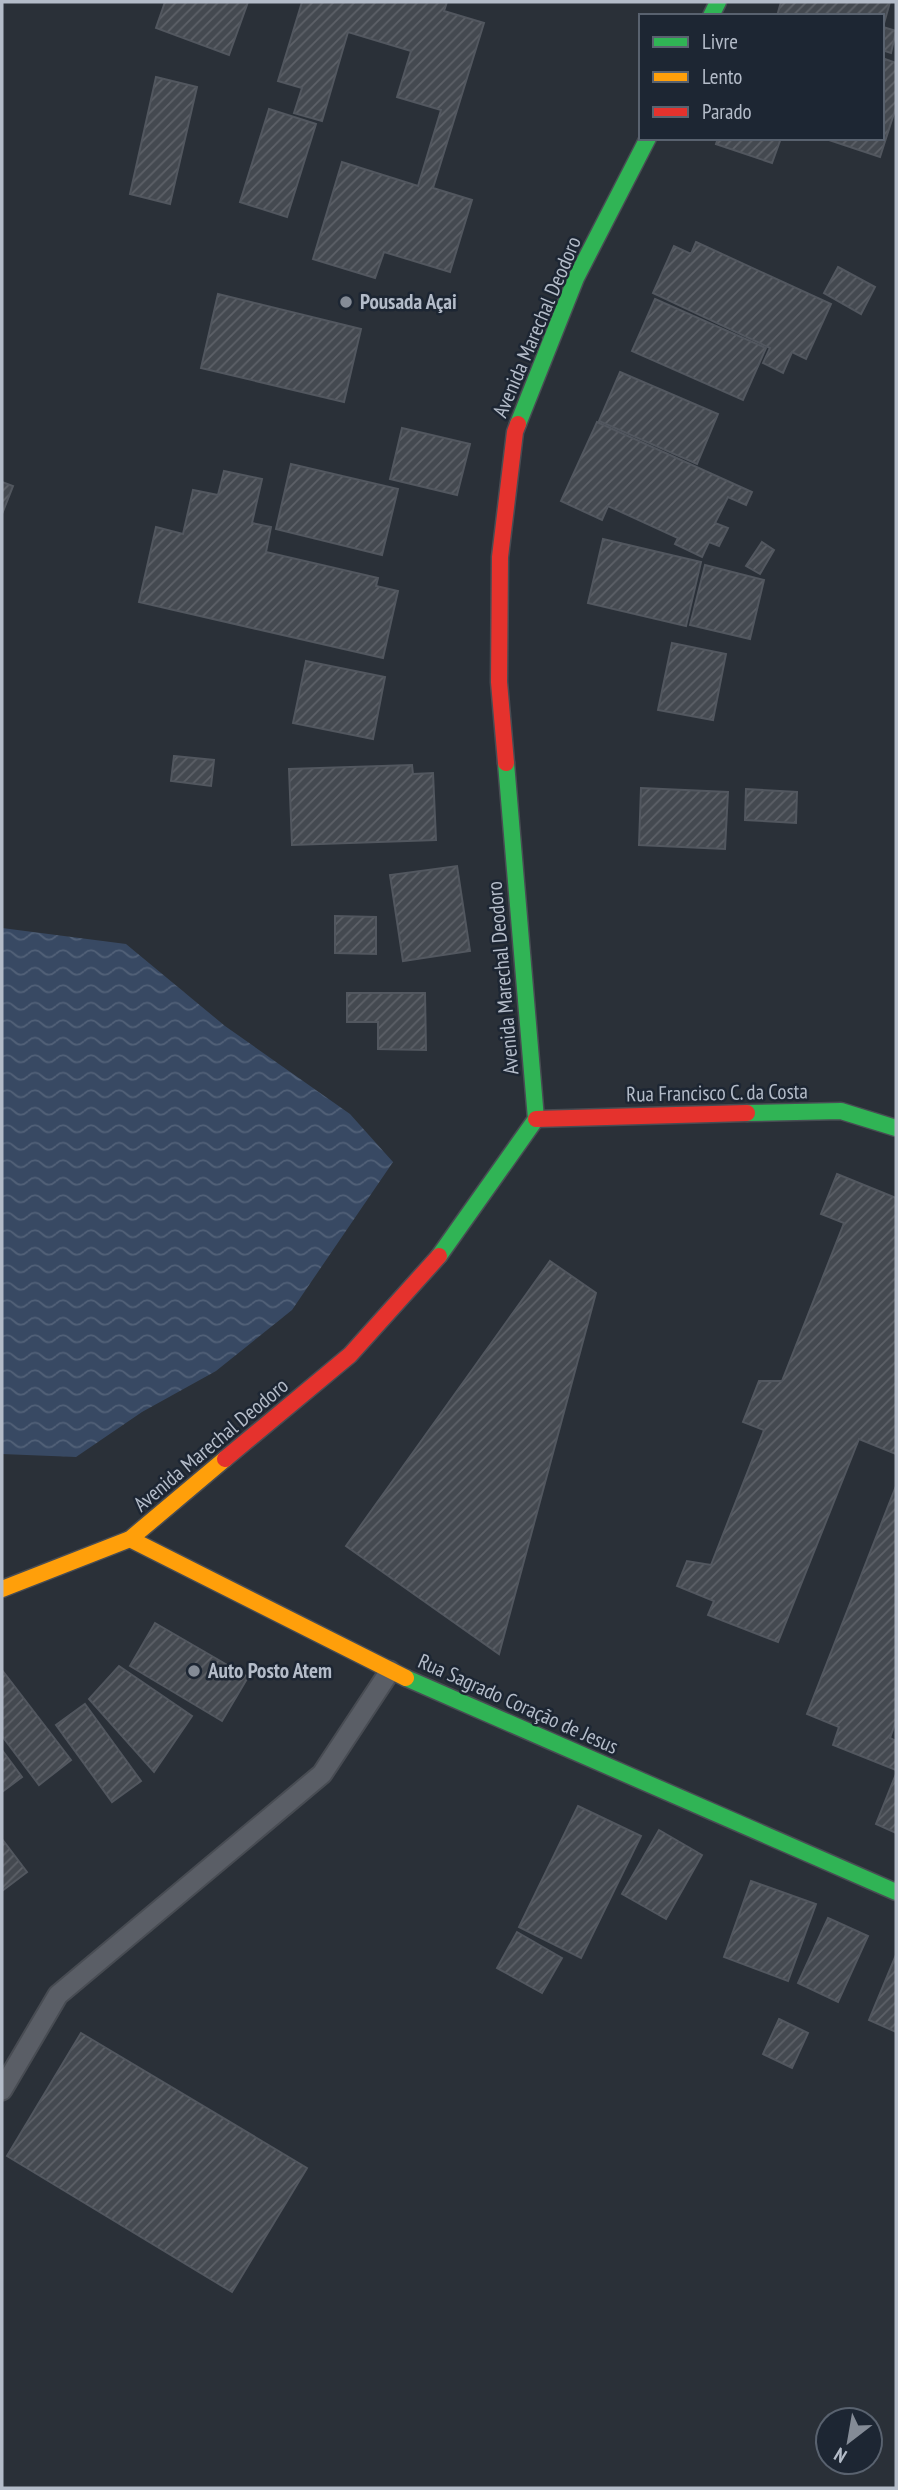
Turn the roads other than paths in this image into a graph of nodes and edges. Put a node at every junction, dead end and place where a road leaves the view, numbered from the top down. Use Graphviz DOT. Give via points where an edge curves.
graph roads {
  1 [pos="647,140"];
  2 [pos="536,1119"];
  3 [pos="896,1128"];
  4 [pos="130,1539"];
  5 [pos="2,1589"];
  6 [pos="390,1671"];
  7 [pos="896,1892"];
  8 [pos="2,2090"];
  1 -- 2 [label="main road, Avenida Marechal Deodoro" via="576,278 514,432 500,557 499,682"];
  2 -- 3 [label="main road, Rua Francisco C. da Costa" via="841,1111"];
  2 -- 4 [label="main road, Avenida Marechal Deodoro" via="449,1245 350,1355"];
  4 -- 5 [label="main road, Avenida Marechal Deodoro"];
  4 -- 6 [label="main road, Rua Sagrado Coração de Jesus"];
  6 -- 7 [label="main road, Rua Sagrado Coração de Jesus"];
  6 -- 8 [label="lane" via="322,1774 58,1995"];
}
